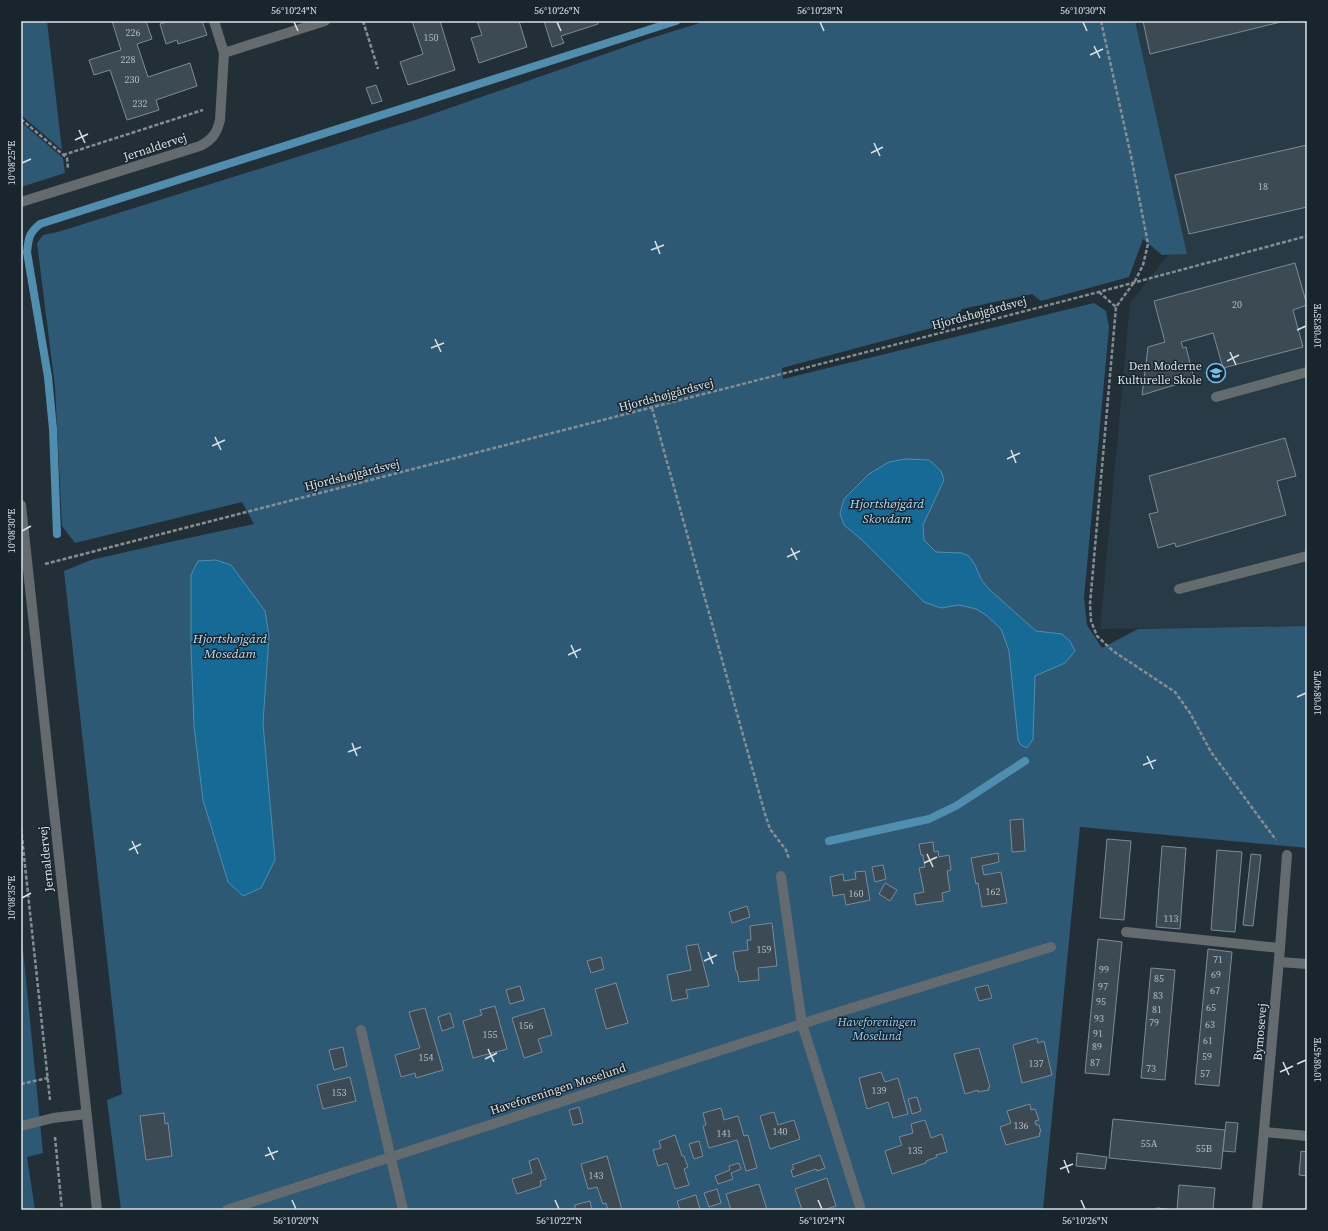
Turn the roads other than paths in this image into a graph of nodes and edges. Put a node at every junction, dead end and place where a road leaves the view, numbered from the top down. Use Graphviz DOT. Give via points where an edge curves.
graph roads {
  1 [pos="214,21"];
  2 [pos="325,21"];
  3 [pos="224,53"];
  4 [pos="21,202"];
  5 [pos="1307,372"];
  6 [pos="1216,397"];
  7 [pos="21,505"];
  8 [pos="1307,556"];
  9 [pos="25,570"];
  10 [pos="1179,589"];
  11 [pos="1287,855"];
  12 [pos="781,876"];
  13 [pos="1126,932"];
  14 [pos="1051,947"];
  15 [pos="1280,948"];
  16 [pos="1279,962"];
  17 [pos="1307,964"];
  18 [pos="802,1024"];
  19 [pos="361,1030"];
  20 [pos="86,1114"];
  21 [pos="21,1126"];
  22 [pos="1264,1132"];
  23 [pos="1307,1136"];
  24 [pos="390,1157"];
  25 [pos="97,1210"];
  26 [pos="227,1210"];
  27 [pos="403,1210"];
  28 [pos="861,1210"];
  29 [pos="1257,1210"];
  1 -- 3 [label="street, Jernaldervej"];
  2 -- 3 [label="street"];
  3 -- 4 [label="street, Jernaldervej" via="221,109 218,129 213,137 200,146"];
  5 -- 6 [label="street"];
  7 -- 9 [label="street, Jernaldervej"];
  8 -- 10 [label="street"];
  9 -- 20 [label="street, Jernaldervej"];
  11 -- 15 [label="street, Bymosevej"];
  12 -- 18 [label="street"];
  13 -- 15 [label="street"];
  14 -- 18 [label="street, Haveforeningen Moselund"];
  15 -- 16 [label="street, Bymosevej"];
  16 -- 17 [label="street"];
  16 -- 22 [label="street, Bymosevej"];
  18 -- 24 [label="street, Haveforeningen Moselund"];
  18 -- 28 [label="street"];
  19 -- 24 [label="street"];
  20 -- 21 [label="street" via="52,1118"];
  20 -- 25 [label="street, Jernaldervej"];
  22 -- 23 [label="street"];
  22 -- 29 [label="street, Bymosevej"];
  24 -- 26 [label="street, Haveforeningen Moselund"];
  24 -- 27 [label="street"];
}
